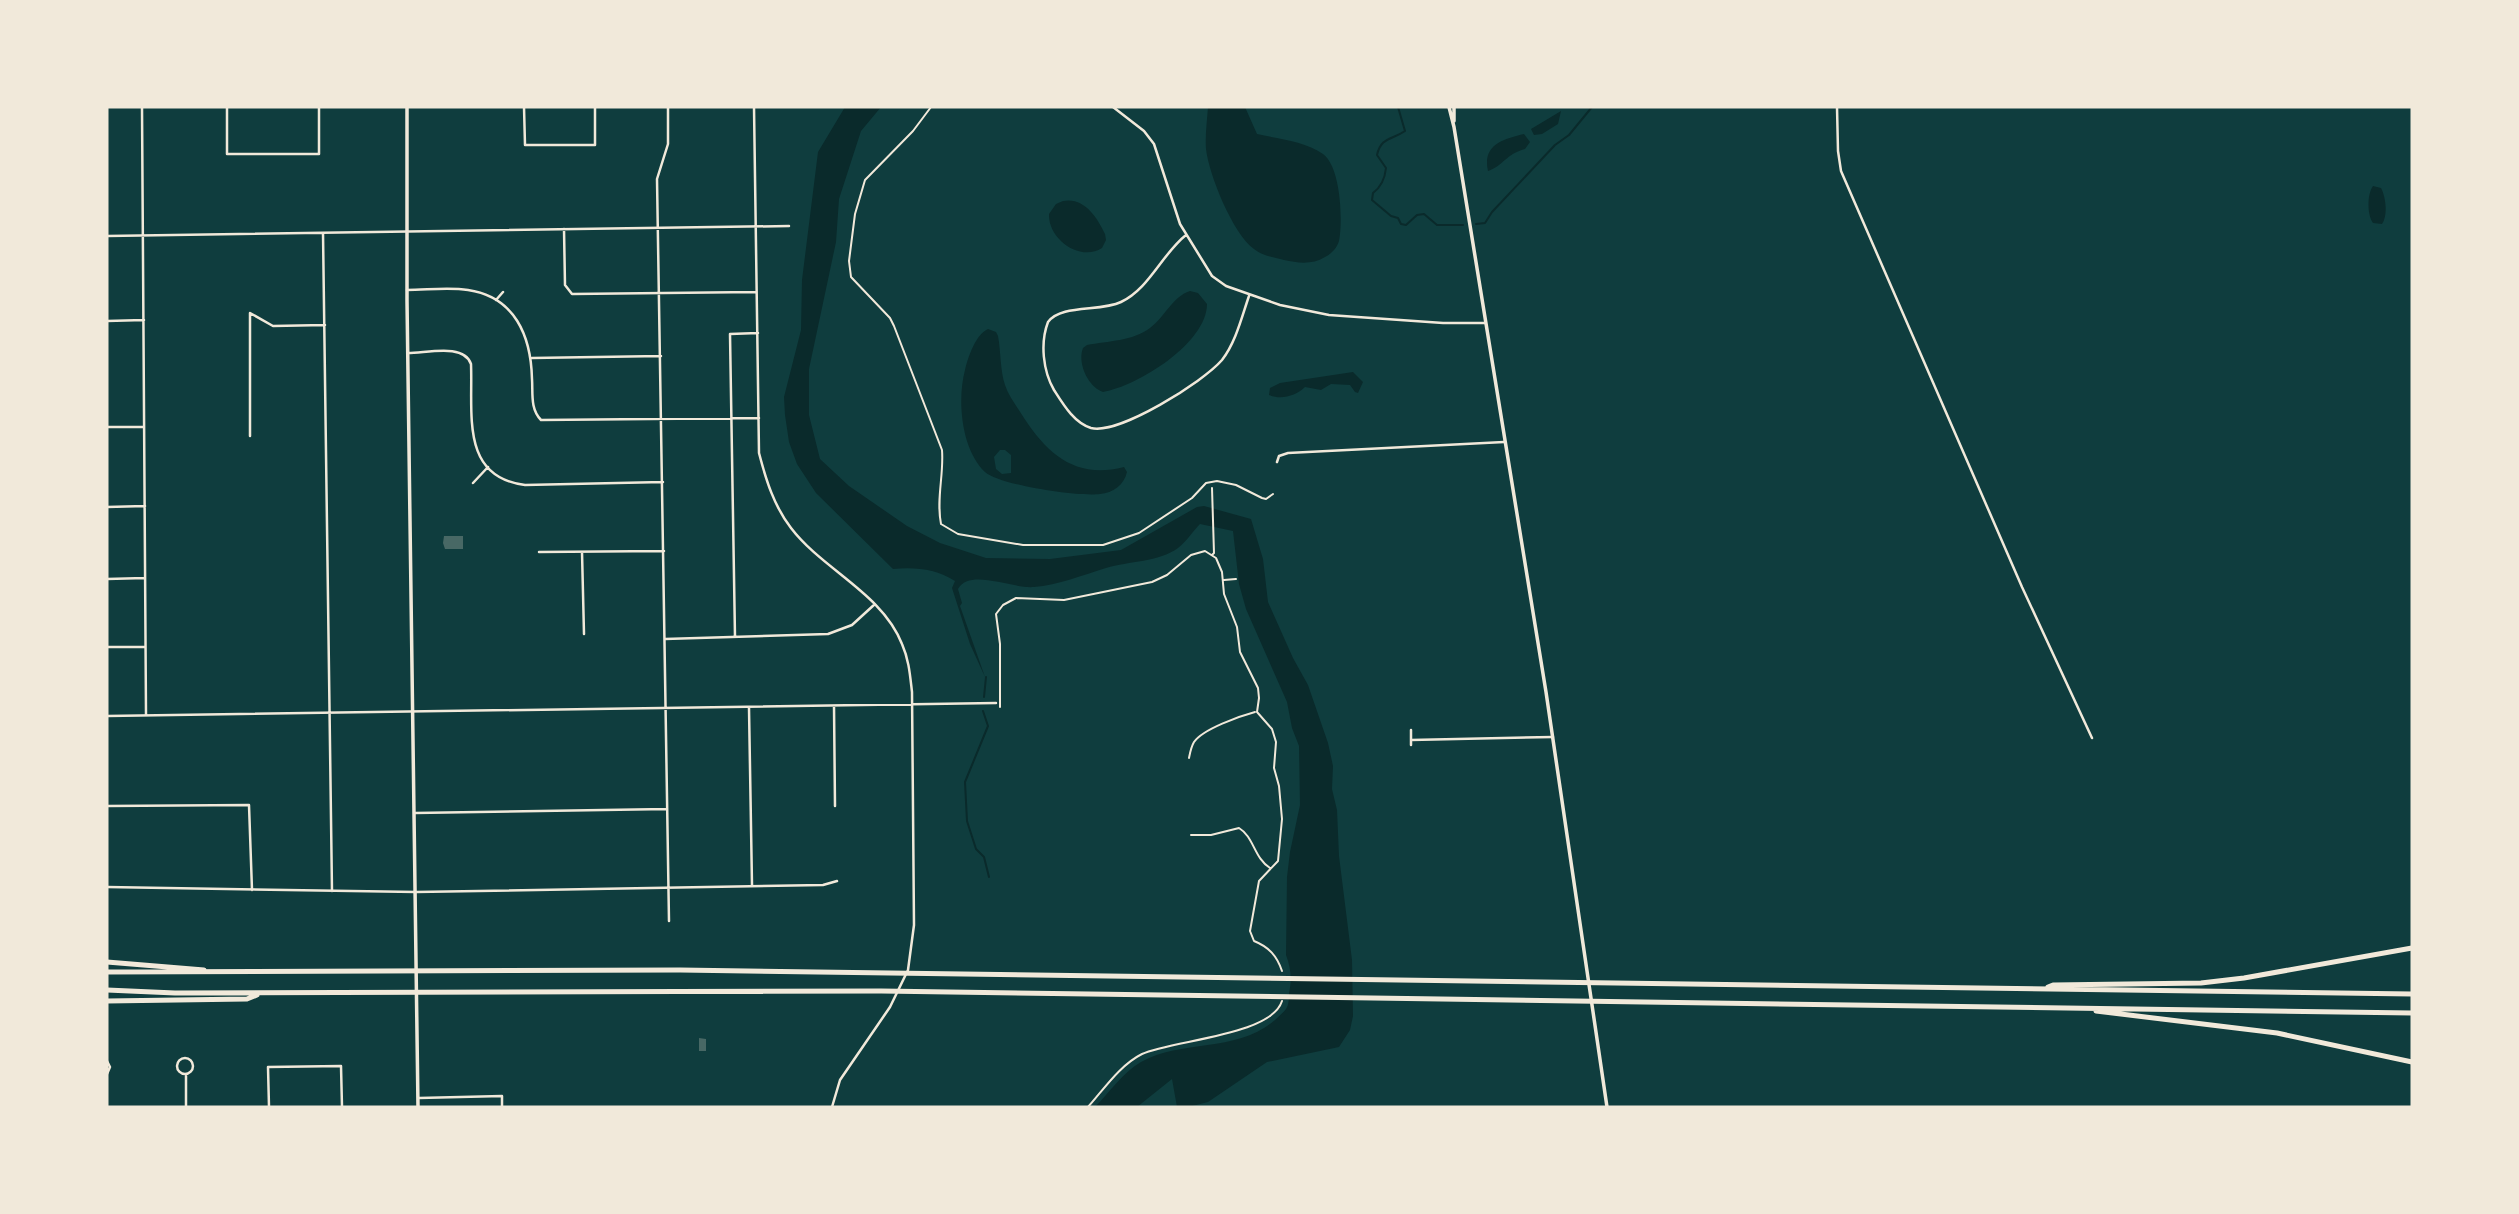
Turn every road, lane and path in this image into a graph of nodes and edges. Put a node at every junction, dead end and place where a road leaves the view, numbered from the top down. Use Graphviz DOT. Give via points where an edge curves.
graph roads {
  1 [pos="142,107"];
  2 [pos="228,107"];
  3 [pos="319,107"];
  4 [pos="407,107"];
  5 [pos="524,107"];
  6 [pos="595,107"];
  7 [pos="668,107"];
  8 [pos="754,107"];
  9 [pos="931,107"];
  10 [pos="1113,107"];
  11 [pos="1448,107"];
  12 [pos="1454,107"];
  13 [pos="1837,107"];
  14 [pos="1454,127"];
  15 [pos="755,226"];
  16 [pos="789,226"];
  17 [pos="658,228"];
  18 [pos="564,229"];
  19 [pos="407,231"];
  20 [pos="323,233"];
  21 [pos="144,235"];
  22 [pos="1186,235"];
  23 [pos="107,236"];
  24 [pos="407,290"];
  25 [pos="503,292"];
  26 [pos="757,292"];
  27 [pos="659,293"];
  28 [pos="1249,296"];
  29 [pos="496,300"];
  30 [pos="144,320"];
  31 [pos="107,321"];
  32 [pos="1485,323"];
  33 [pos="325,325"];
  34 [pos="758,333"];
  35 [pos="408,353"];
  36 [pos="661,356"];
  37 [pos="532,358"];
  38 [pos="759,418"];
  39 [pos="662,419"];
  40 [pos="731,419"];
  41 [pos="107,427"];
  42 [pos="144,427"];
  43 [pos="250,436"];
  44 [pos="1504,442"];
  45 [pos="1278,462"];
  46 [pos="488,467"];
  47 [pos="663,482"];
  48 [pos="473,483"];
  49 [pos="1212,488"];
  50 [pos="1273,494"];
  51 [pos="145,506"];
  52 [pos="107,507"];
  53 [pos="664,551"];
  54 [pos="539,552"];
  55 [pos="582,552"];
  56 [pos="1213,554"];
  57 [pos="146,578"];
  58 [pos="107,579"];
  59 [pos="1236,579"];
  60 [pos="1223,580"];
  61 [pos="875,604"];
  62 [pos="584,634"];
  63 [pos="735,638"];
  64 [pos="665,639"];
  65 [pos="107,647"];
  66 [pos="146,647"];
  67 [pos="996,703"];
  68 [pos="913,705"];
  69 [pos="834,706"];
  70 [pos="1000,707"];
  71 [pos="749,708"];
  72 [pos="666,709"];
  73 [pos="330,712"];
  74 [pos="414,712"];
  75 [pos="1256,712"];
  76 [pos="146,714"];
  77 [pos="107,716"];
  78 [pos="1411,730"];
  79 [pos="1553,737"];
  80 [pos="2092,738"];
  81 [pos="1411,740"];
  82 [pos="1411,745"];
  83 [pos="1189,758"];
  84 [pos="107,806"];
  85 [pos="835,806"];
  86 [pos="667,809"];
  87 [pos="415,813"];
  88 [pos="1191,835"];
  89 [pos="1271,868"];
  90 [pos="836,881"];
  91 [pos="752,886"];
  92 [pos="107,887"];
  93 [pos="668,887"];
  94 [pos="252,890"];
  95 [pos="331,891"];
  96 [pos="416,892"];
  97 [pos="669,921"];
  98 [pos="2412,948"];
  99 [pos="107,961"];
  100 [pos="107,972"];
  101 [pos="217,972"];
  102 [pos="1283,978"];
  103 [pos="2044,989"];
  104 [pos="107,990"];
  105 [pos="264,993"];
  106 [pos="2412,994"];
  107 [pos="1283,996"];
  108 [pos="107,1001"];
  109 [pos="2087,1009"];
  110 [pos="2412,1013"];
  111 [pos="107,1061"];
  112 [pos="2412,1062"];
  113 [pos="107,1074"];
  114 [pos="186,1074"];
  115 [pos="418,1098"];
  116 [pos="186,1107"];
  117 [pos="269,1107"];
  118 [pos="342,1107"];
  119 [pos="418,1107"];
  120 [pos="502,1107"];
  121 [pos="832,1107"];
  122 [pos="1088,1107"];
  123 [pos="1607,1107"];
  1 -- 21 [label="street"];
  2 -- 3 [label="street" via="228,154 319,154"];
  4 -- 19 [label="street"];
  5 -- 6 [label="street" via="525,145 595,145"];
  7 -- 17 [label="street" via="668,144 657,178"];
  8 -- 15 [label="street"];
  9 -- 50 [label="path" via="865,180 855,214 849,271 853,283 890,318 942,450 941,524 949,530 1023,545 1098,545 1139,533 1192,498 1206,483 1236,485 1266,499"];
  10 -- 22 [label="street" via="1144,131 1156,148"];
  11 -- 14 [label="street"];
  12 -- 14 [label="street"];
  13 -- 80 [label="street" via="1841,171"];
  14 -- 32 [label="street"];
  15 -- 16 [label="street"];
  15 -- 17 [label="street"];
  15 -- 26 [label="street"];
  17 -- 18 [label="street"];
  17 -- 27 [label="street"];
  18 -- 19 [label="street"];
  18 -- 27 [label="street" via="565,282 570,293"];
  19 -- 20 [label="street"];
  19 -- 24 [label="street"];
  20 -- 21 [label="street"];
  20 -- 33 [label="street"];
  21 -- 23 [label="street"];
  21 -- 30 [label="street"];
  22 -- 28 [label="street" via="1216,279"];
  22 -- 28 [label="street" via="1126,299 1061,313 1048,322 1044,341 1047,377 1075,418 1095,429 1115,426 1152,410 1209,372 1228,351"];
  24 -- 29 [label="street" via="466,290"];
  24 -- 35 [label="street"];
  25 -- 29 [label="street"];
  26 -- 27 [label="street"];
  26 -- 34 [label="street"];
  27 -- 36 [label="street"];
  28 -- 32 [label="street" via="1329,315"];
  29 -- 37 [label="street" via="519,323"];
  30 -- 31 [label="street"];
  30 -- 42 [label="street"];
  32 -- 44 [label="street"];
  33 -- 43 [label="street" via="273,326 250,313"];
  33 -- 73 [label="street"];
  34 -- 38 [label="street"];
  34 -- 40 [label="street" via="730,334"];
  35 -- 46 [label="street" via="457,352 469,359 473,442"];
  35 -- 74 [label="street"];
  36 -- 37 [label="street"];
  36 -- 39 [label="street"];
  37 -- 39 [label="street" via="533,408 541,420"];
  38 -- 40 [label="street"];
  38 -- 61 [label="street" via="759,453 781,513 804,543"];
  39 -- 40 [label="street"];
  39 -- 47 [label="street"];
  40 -- 63 [label="street"];
  41 -- 42 [label="street"];
  42 -- 51 [label="street"];
  44 -- 45 [label="street" via="1288,453 1279,456"];
  44 -- 79 [label="street"];
  46 -- 47 [label="street" via="506,480 526,485"];
  46 -- 48 [label="street"];
  47 -- 53 [label="street"];
  49 -- 56 [label="path"];
  51 -- 52 [label="street"];
  51 -- 57 [label="street"];
  53 -- 55 [label="street"];
  53 -- 64 [label="street"];
  54 -- 55 [label="street"];
  55 -- 62 [label="street"];
  56 -- 60 [label="path"];
  56 -- 70 [label="path" via="1196,552 1167,575 1142,584 1064,600 1016,598 1003,605 996,614"];
  57 -- 58 [label="street"];
  57 -- 66 [label="street"];
  59 -- 60 [label="path"];
  60 -- 75 [label="path" via="1240,652 1258,688"];
  61 -- 63 [label="street" via="852,625 828,634"];
  61 -- 68 [label="street" via="902,643"];
  63 -- 64 [label="street"];
  64 -- 72 [label="street"];
  65 -- 66 [label="street"];
  66 -- 76 [label="street"];
  67 -- 68 [label="street"];
  68 -- 69 [label="street"];
  68 -- 121 [label="street" via="914,925 908,970 890,1007 840,1080"];
  69 -- 71 [label="street"];
  69 -- 85 [label="street"];
  71 -- 72 [label="street"];
  71 -- 91 [label="street"];
  72 -- 74 [label="street"];
  72 -- 86 [label="street"];
  73 -- 74 [label="street"];
  73 -- 76 [label="street"];
  73 -- 95 [label="street"];
  74 -- 87 [label="street"];
  75 -- 83 [label="path" via="1200,734"];
  75 -- 89 [label="path" via="1272,729 1276,742 1281,849"];
  76 -- 77 [label="street"];
  78 -- 81 [label="street"];
  79 -- 81 [label="street"];
  79 -- 123 [label="street"];
  81 -- 82 [label="street"];
  84 -- 94 [label="street" via="249,805"];
  86 -- 87 [label="street"];
  86 -- 93 [label="street"];
  87 -- 96 [label="street"];
  88 -- 89 [label="path" via="1238,828"];
  89 -- 102 [label="path" via="1256,888 1250,931 1254,941 1278,959"];
  90 -- 91 [label="street"];
  91 -- 93 [label="street"];
  92 -- 94 [label="street"];
  93 -- 96 [label="street"];
  93 -- 97 [label="street"];
  94 -- 95 [label="street"];
  95 -- 96 [label="street"];
  96 -- 115 [label="street"];
  98 -- 103 [label="highway" via="2201,983 2053,985"];
  99 -- 101 [label="highway"];
  100 -- 101 [label="highway"];
  101 -- 103 [label="highway" via="680,970"];
  103 -- 106 [label="highway"];
  104 -- 105 [label="highway"];
  105 -- 108 [label="highway" via="247,999"];
  105 -- 109 [label="highway" via="881,991"];
  107 -- 122 [label="path" via="1272,1014 1245,1028 1163,1047 1133,1059"];
  109 -- 110 [label="highway"];
  109 -- 112 [label="highway" via="2277,1033"];
  111 -- 113 [label="street"];
  114 -- 114 [label="street" via="194,1065 185,1058 177,1066"];
  114 -- 116 [label="street"];
  115 -- 119 [label="street"];
  115 -- 120 [label="street" via="502,1096"];
  117 -- 118 [label="street" via="268,1067 341,1066"];
}
